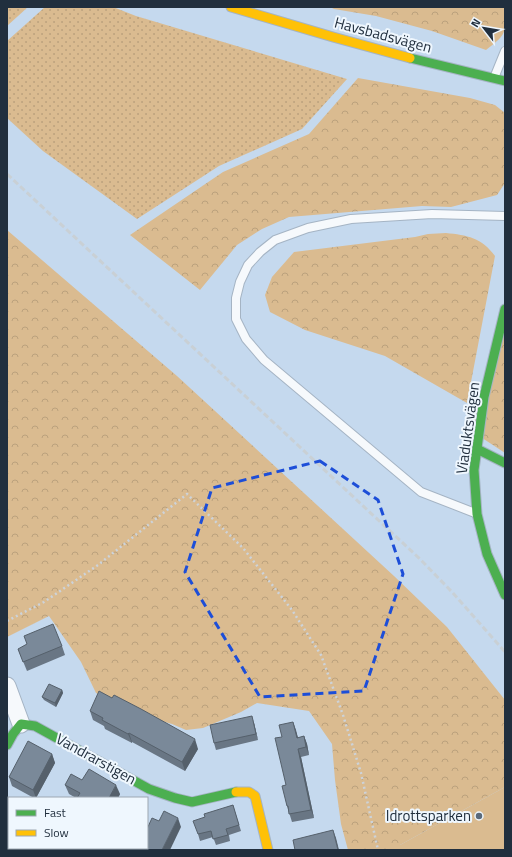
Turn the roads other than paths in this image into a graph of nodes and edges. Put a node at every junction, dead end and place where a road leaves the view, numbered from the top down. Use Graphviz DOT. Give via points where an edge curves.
graph roads {
  1 [pos="231,7"];
  2 [pos="505,51"];
  3 [pos="494,78"];
  4 [pos="505,81"];
  5 [pos="505,216"];
  6 [pos="505,309"];
  7 [pos="477,449"];
  8 [pos="505,463"];
  9 [pos="477,514"];
  10 [pos="505,595"];
  11 [pos="7,686"];
  12 [pos="21,724"];
  13 [pos="7,745"];
  14 [pos="147,793"];
  15 [pos="268,850"];
  1 -- 3 [label="street, Havsbadsvägen" via="387,52"];
  2 -- 3 [label="lane"];
  3 -- 4 [label="street, Havsbadsvägen"];
  5 -- 9 [label="lane" via="432,214 351,219 308,228 275,240 260,252 248,265 236,298 236,319 246,339 264,360 421,492"];
  6 -- 7 [label="street, Viaduktsvägen" via="484,397"];
  7 -- 8 [label="street"];
  7 -- 9 [label="street, Viaduktsvägen" via="474,470"];
  9 -- 10 [label="street, Viaduktsvägen" via="487,554"];
  11 -- 12 [label="street"];
  12 -- 13 [label="street"];
  12 -- 14 [label="street, Vandrarstigen" via="41,728"];
  14 -- 15 [label="street, Vandrarstigen" via="192,802 235,792 249,792 255,796 258,805"];
}
